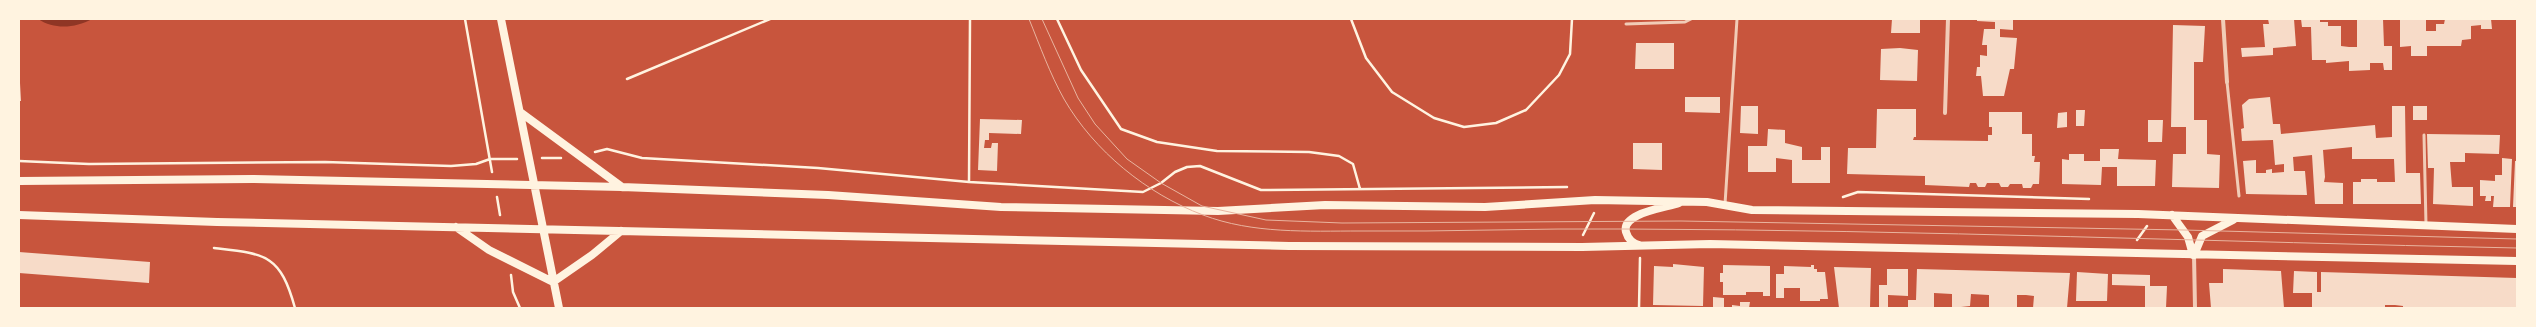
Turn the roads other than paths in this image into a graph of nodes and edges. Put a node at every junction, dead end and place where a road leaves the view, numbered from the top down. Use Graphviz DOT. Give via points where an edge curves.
graph roads {
  1 [pos="501,19"];
  2 [pos="1691,19"];
  3 [pos="1737,19"];
  4 [pos="1948,19"];
  5 [pos="2223,19"];
  6 [pos="1626,24"];
  7 [pos="2227,82"];
  8 [pos="520,112"];
  9 [pos="1945,113"];
  10 [pos="2424,135"];
  11 [pos="19,181"];
  12 [pos="534,186"];
  13 [pos="622,187"];
  14 [pos="2239,196"];
  15 [pos="1686,201"];
  16 [pos="1725,206"];
  17 [pos="19,215"];
  18 [pos="2172,215"];
  19 [pos="2238,219"];
  20 [pos="2426,225"];
  21 [pos="456,227"];
  22 [pos="542,229"];
  23 [pos="2517,229"];
  24 [pos="622,231"];
  25 [pos="1640,250"];
  26 [pos="2194,255"];
  27 [pos="2517,261"];
  28 [pos="553,282"];
  29 [pos="559,308"];
  30 [pos="2195,308"];
  1 -- 8 [label="main road"];
  2 -- 6 [label="lane" via="1685,22"];
  3 -- 16 [label="lane"];
  4 -- 9 [label="street"];
  5 -- 7 [label="street"];
  7 -- 14 [label="lane"];
  8 -- 12 [label="main road"];
  8 -- 13 [label="main road"];
  10 -- 20 [label="lane"];
  11 -- 12 [label="main road" via="252,179"];
  12 -- 13 [label="main road"];
  12 -- 22 [label="main road"];
  13 -- 15 [label="main road" via="828,195 1001,206 1218,211 1325,205 1485,207 1584,201"];
  15 -- 16 [label="main road"];
  15 -- 25 [label="main road" via="1637,214 1628,220 1625,229 1627,235"];
  16 -- 18 [label="main road" via="1752,210"];
  17 -- 21 [label="main road"];
  18 -- 19 [label="main road"];
  18 -- 26 [label="main road" via="2188,236"];
  19 -- 20 [label="main road"];
  19 -- 26 [label="main road" via="2221,224 2202,236"];
  20 -- 23 [label="main road"];
  21 -- 22 [label="main road"];
  21 -- 28 [label="main road" via="508,261"];
  22 -- 24 [label="main road"];
  22 -- 28 [label="main road"];
  24 -- 25 [label="main road" via="1289,246"];
  24 -- 28 [label="main road"];
  25 -- 26 [label="main road" via="1686,243 1907,246"];
  26 -- 27 [label="main road"];
  26 -- 30 [label="street"];
  28 -- 29 [label="main road"];
}
